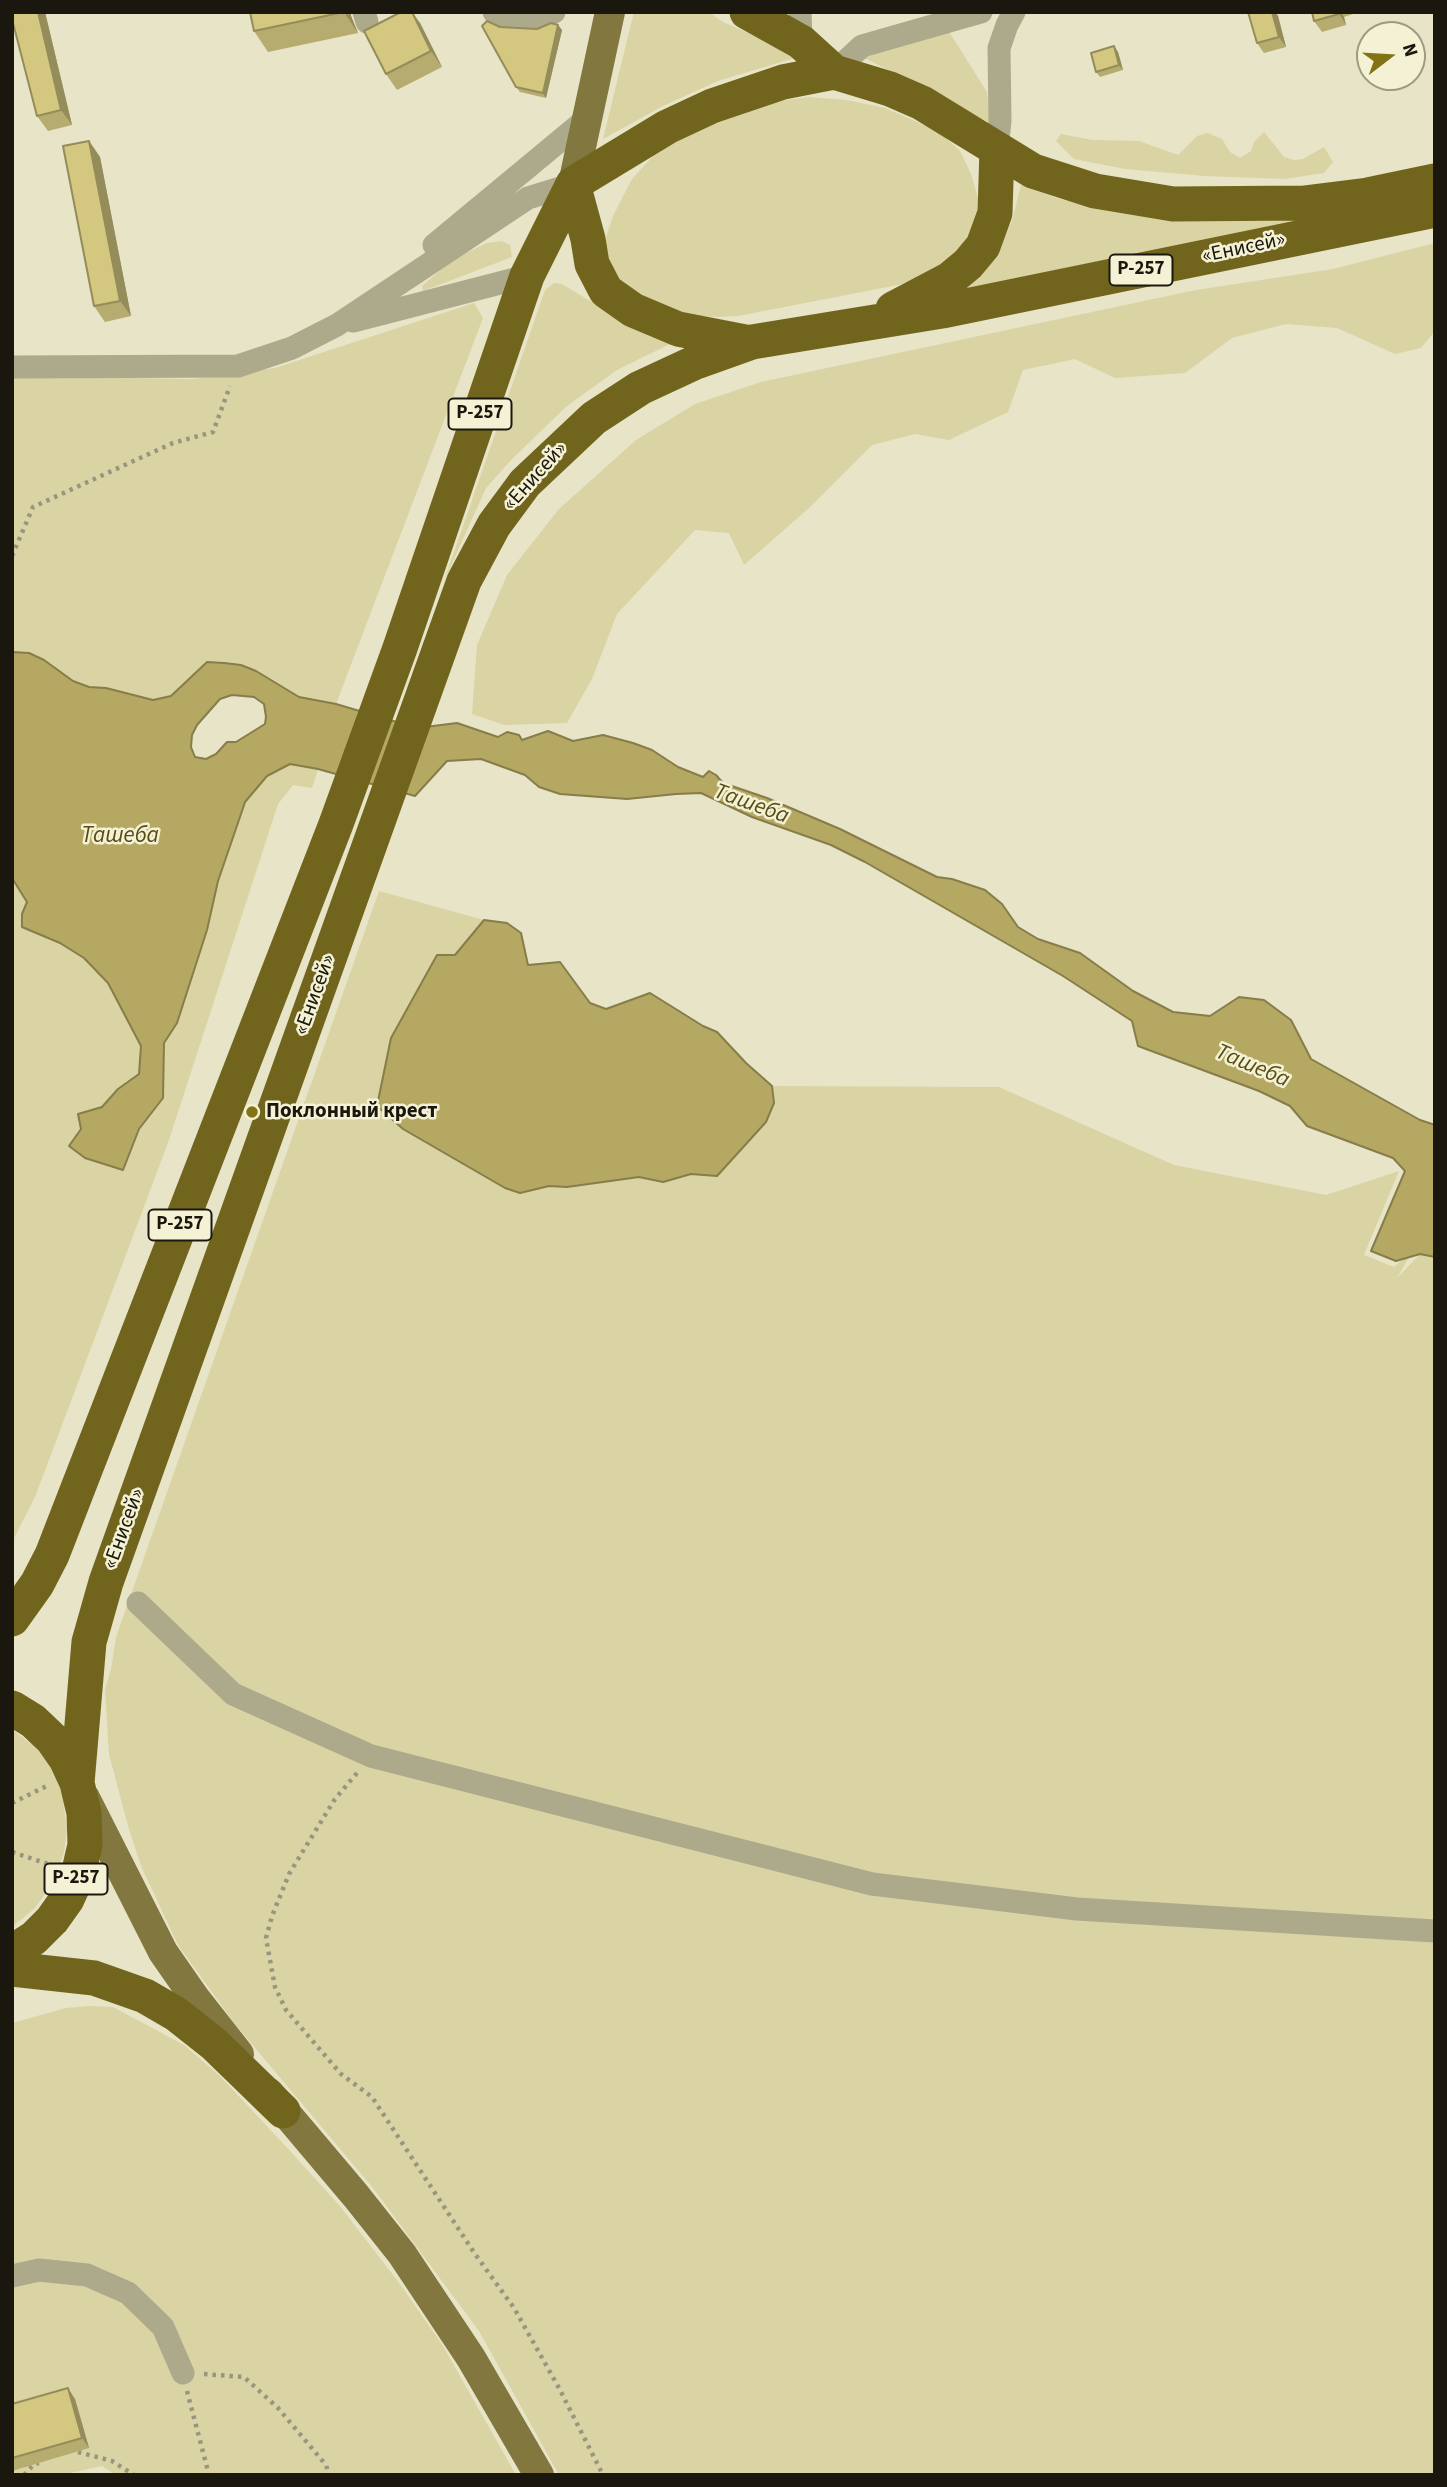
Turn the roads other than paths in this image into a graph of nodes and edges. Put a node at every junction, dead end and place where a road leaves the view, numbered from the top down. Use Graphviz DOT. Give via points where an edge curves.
graph roads {
  1 [pos="495,12"];
  2 [pos="554,12"];
  3 [pos="610,12"];
  4 [pos="747,12"];
  5 [pos="981,12"];
  6 [pos="1014,12"];
  7 [pos="801,27"];
  8 [pos="834,72"];
  9 [pos="586,119"];
  10 [pos="997,149"];
  11 [pos="1435,181"];
  12 [pos="573,184"];
  13 [pos="1435,210"];
  14 [pos="527,276"];
  15 [pos="337,325"];
  16 [pos="847,327"];
  17 [pos="752,342"];
  18 [pos="12,367"];
  19 [pos="138,1603"];
  20 [pos="12,1619"];
  21 [pos="12,1708"];
  22 [pos="77,1783"];
  23 [pos="1435,1931"];
  24 [pos="12,1952"];
  25 [pos="12,1969"];
  26 [pos="283,2111"];
  27 [pos="12,2276"];
  28 [pos="183,2373"];
  29 [pos="539,2475"];
  1 -- 2 [label="street" via="505,18 541,20"];
  3 -- 9 [label="main road"];
  4 -- 7 [label="highway"];
  5 -- 8 [label="street" via="862,46"];
  6 -- 10 [label="street" via="999,48"];
  7 -- 8 [label="highway"];
  8 -- 10 [label="highway, «Енисей»" via="922,103"];
  8 -- 12 [label="highway, «Енисей»" via="783,82 712,106 667,127"];
  9 -- 12 [label="main road"];
  9 -- 15 [label="street"];
  10 -- 11 [label="highway, «Енисей»" via="1033,171 1095,191 1174,204 1304,203"];
  10 -- 16 [label="highway, «Енисей» / Р-257" via="993,221 983,246 968,264 920,296"];
  12 -- 14 [label="highway, «Енисей» / Р-257"];
  12 -- 15 [label="street" via="528,198"];
  12 -- 17 [label="highway, «Енисей» / Р-257" via="592,264 606,291 633,310 678,329"];
  13 -- 16 [label="highway, «Енисей» / Р-257"];
  14 -- 15 [label="street"];
  14 -- 20 [label="highway, «Енисей» / Р-257" via="336,824 52,1555"];
  15 -- 18 [label="street" via="292,348 238,366"];
  16 -- 17 [label="highway, «Енисей» / Р-257"];
  17 -- 22 [label="highway, «Енисей» / Р-257" via="640,388 594,418 525,483 494,525 464,581 106,1582 89,1642"];
  19 -- 23 [label="street" via="233,1694 371,1756 872,1884 1077,1909"];
  21 -- 22 [label="highway, «Енисей» / Р-257" via="52,1739"];
  22 -- 24 [label="highway, «Енисей» / Р-257" via="85,1834 78,1875 52,1920"];
  22 -- 26 [label="main road" via="163,1952"];
  25 -- 26 [label="highway" via="94,1978 145,1996 214,2044"];
  26 -- 29 [label="main road" via="417,2276 500,2404"];
  27 -- 28 [label="street" via="39,2270 87,2275 128,2293 163,2327"];
}
